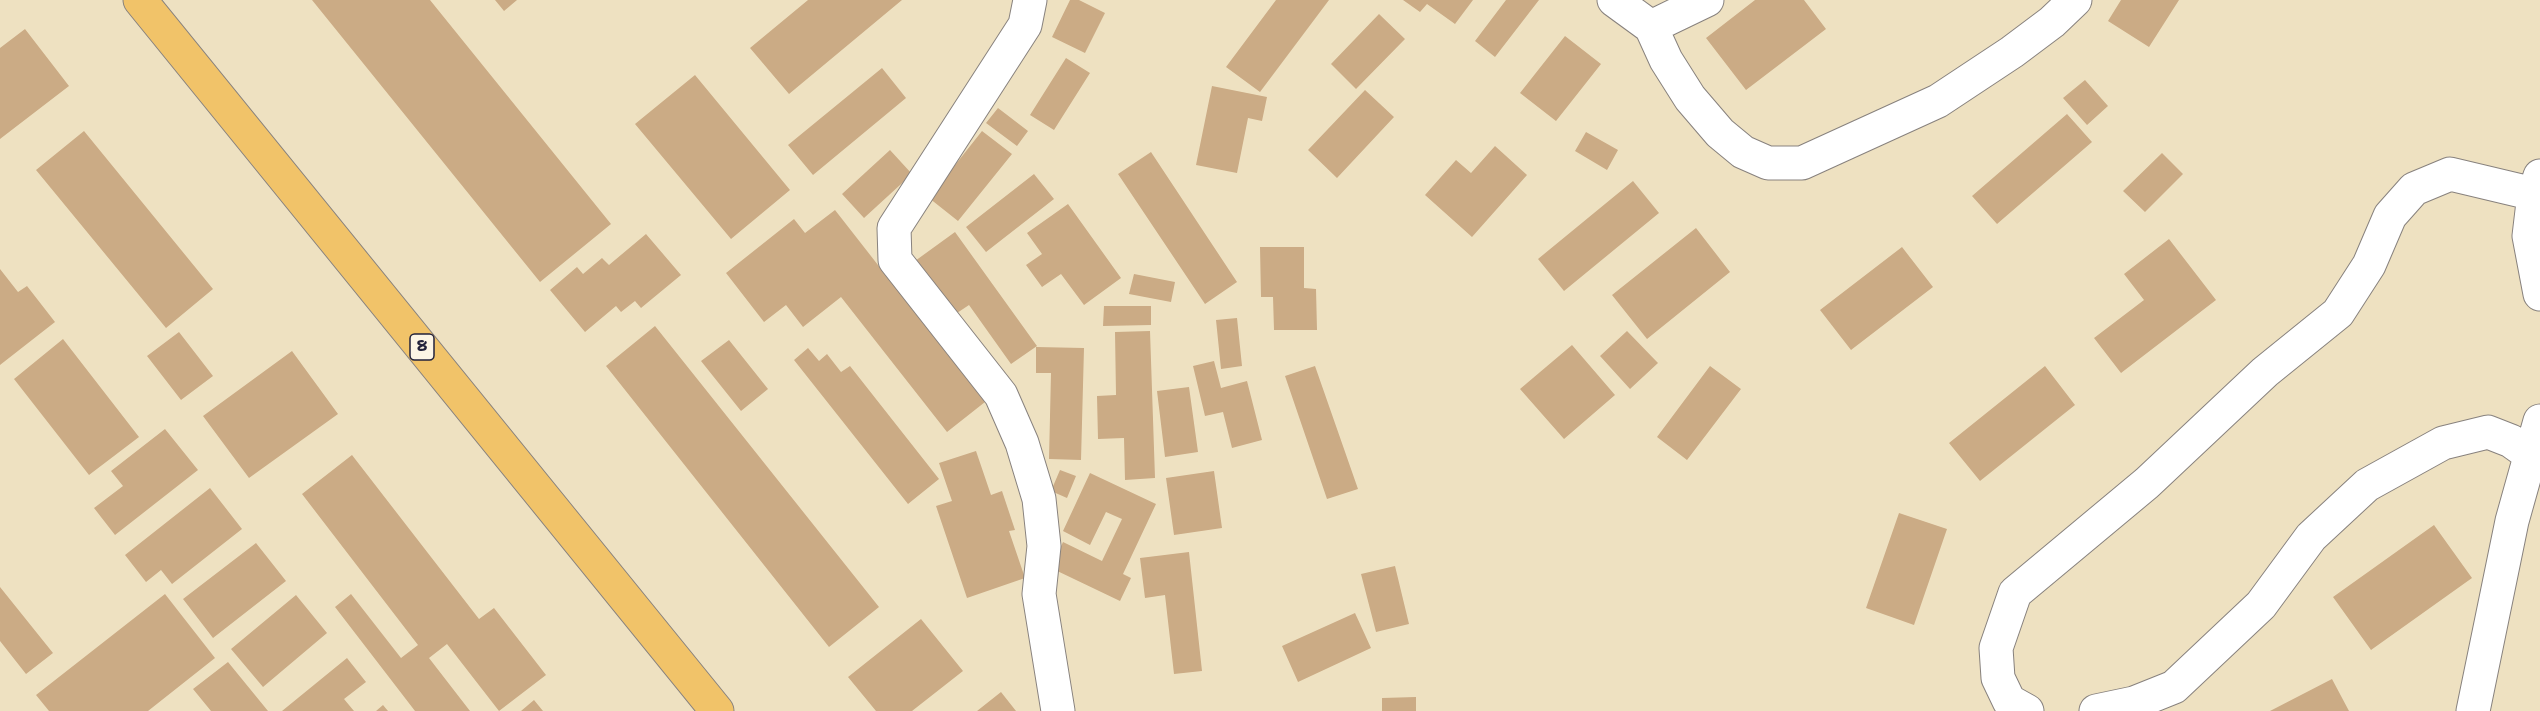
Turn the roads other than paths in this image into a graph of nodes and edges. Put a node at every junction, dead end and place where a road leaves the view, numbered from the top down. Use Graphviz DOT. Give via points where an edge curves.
graph roads {
  1 [pos="140,0"];
  2 [pos="1030,0"];
  3 [pos="1614,0"];
  4 [pos="1707,0"];
  5 [pos="2075,0"];
  6 [pos="1651,27"];
  7 [pos="2537,185"];
  8 [pos="2540,294"];
  9 [pos="2540,421"];
  10 [pos="2532,456"];
  11 [pos="717,711"];
  12 [pos="1058,711"];
  13 [pos="2027,711"];
  14 [pos="2096,711"];
  15 [pos="2473,711"];
  1 -- 11 [label="main road, 8"];
  2 -- 12 [label="street" via="1025,26 894,228 895,260 1001,395 1022,443 1039,499 1044,546 1039,594"];
  3 -- 6 [label="street"];
  4 -- 6 [label="street"];
  5 -- 6 [label="street" via="2012,52 1938,101 1802,163 1768,163 1743,152 1720,133 1690,98"];
  7 -- 8 [label="street" via="2529,236"];
  7 -- 13 [label="street" via="2450,174 2414,189 2390,216 2369,265 2338,313 2265,372 2147,483 2016,593 1995,648 1998,678 2009,701"];
  9 -- 10 [label="street"];
  10 -- 14 [label="street" via="2511,441 2488,432 2443,443 2367,485 2311,537 2261,605 2174,687 2134,703"];
  10 -- 15 [label="street" via="2512,521"];
}
